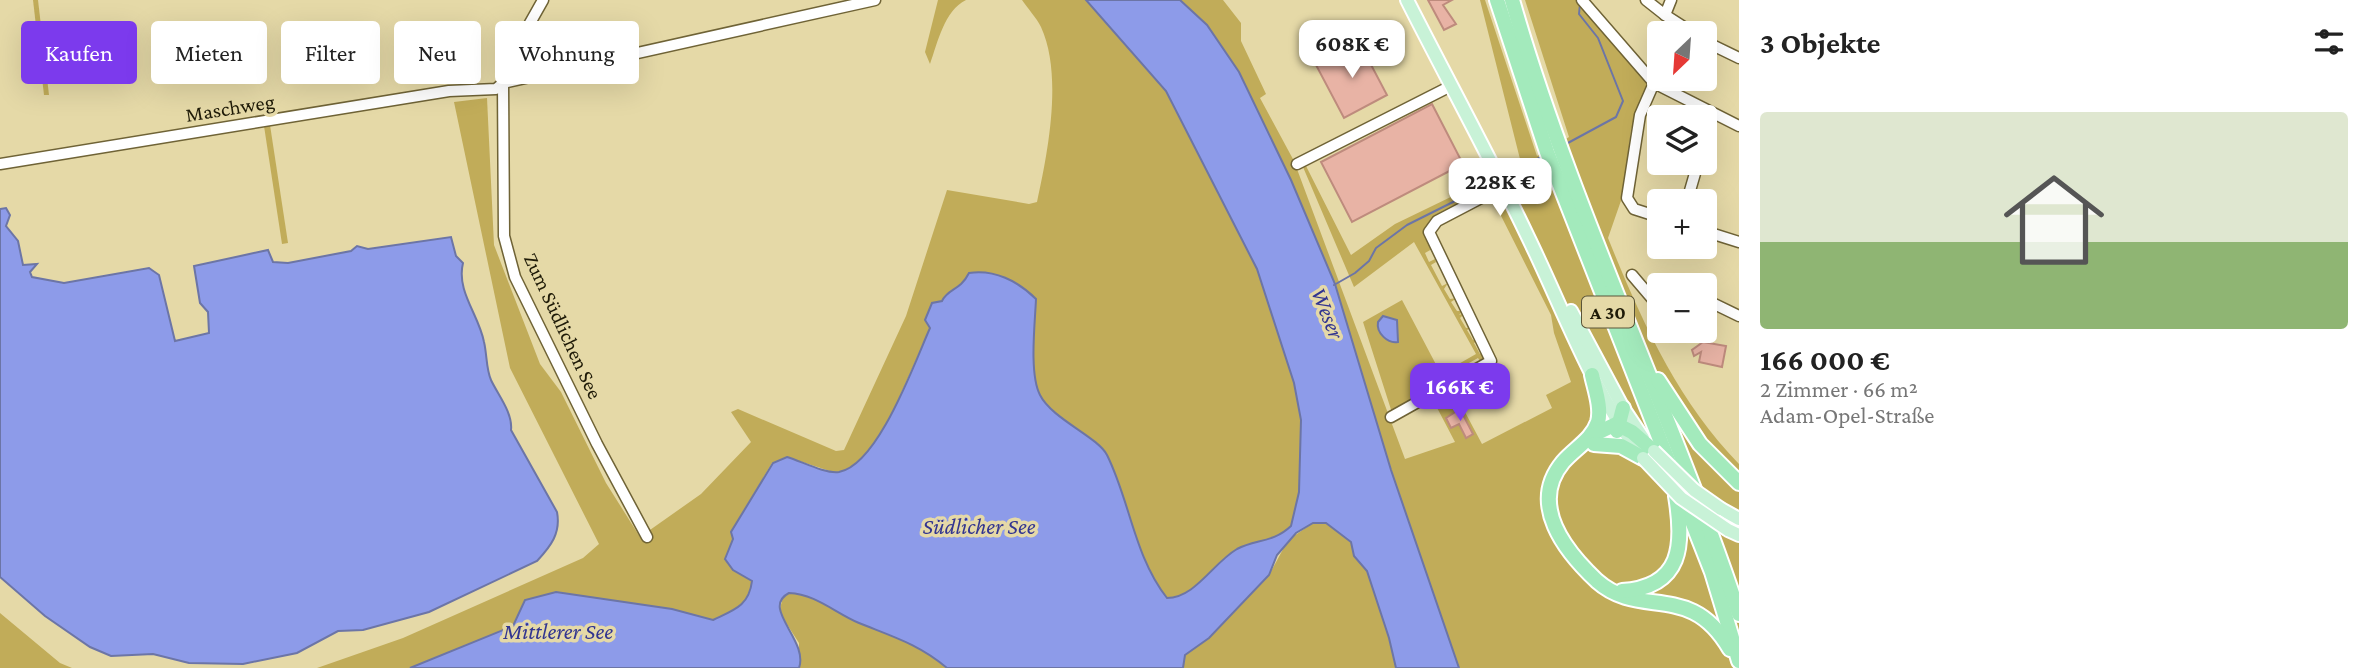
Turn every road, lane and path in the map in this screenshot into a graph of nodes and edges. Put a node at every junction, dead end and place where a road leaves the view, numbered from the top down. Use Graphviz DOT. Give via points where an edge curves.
graph roads {
  1 [pos="543,0"];
  2 [pos="875,0"];
  3 [pos="1407,0"];
  4 [pos="1497,0"];
  5 [pos="1512,0"];
  6 [pos="1646,0"];
  7 [pos="1671,0"];
  8 [pos="1584,2"];
  9 [pos="1665,15"];
  10 [pos="531,21"];
  11 [pos="1674,21"];
  12 [pos="1717,47"];
  13 [pos="639,53"];
  14 [pos="1739,58"];
  15 [pos="1647,75"];
  16 [pos="1449,83"];
  17 [pos="502,84"];
  18 [pos="503,84"];
  19 [pos="1650,91"];
  20 [pos="1670,91"];
  21 [pos="1739,126"];
  22 [pos="1554,151"];
  23 [pos="0,164"];
  24 [pos="1297,164"];
  25 [pos="1502,187"];
  26 [pos="1647,213"];
  27 [pos="1527,235"];
  28 [pos="1717,236"];
  29 [pos="1739,242"];
  30 [pos="1632,275"];
  31 [pos="1647,291"];
  32 [pos="1717,305"];
  33 [pos="1621,306"];
  34 [pos="1739,316"];
  35 [pos="1592,375"];
  36 [pos="1623,408"];
  37 [pos="1391,417"];
  38 [pos="1620,426"];
  39 [pos="1592,440"];
  40 [pos="1648,455"];
  41 [pos="1671,465"];
  42 [pos="1739,483"];
  43 [pos="1739,519"];
  44 [pos="1734,532"];
  45 [pos="647,535"];
  46 [pos="1614,591"];
  47 [pos="1739,614"];
  48 [pos="1739,663"];
  1 -- 10 [label="street, Zum Südlichen See"];
  2 -- 13 [label="street, Maschweg"];
  3 -- 16 [label="main road"];
  4 -- 22 [label="highway, A 30"];
  5 -- 22 [label="highway, A 30"];
  6 -- 9 [label="street"];
  7 -- 9 [label="street"];
  8 -- 15 [label="street"];
  9 -- 11 [label="street"];
  12 -- 14 [label="street"];
  16 -- 24 [label="street"];
  16 -- 25 [label="main road"];
  17 -- 23 [label="street, Maschweg" via="496,89 449,91"];
  18 -- 45 [label="street, Zum Südlichen See" via="504,236 515,277"];
  19 -- 26 [label="street" via="1640,115 1627,198 1634,209"];
  20 -- 21 [label="street"];
  22 -- 33 [label="highway, A 30"];
  22 -- 41 [label="highway, A 30" via="1606,308"];
  25 -- 27 [label="main road"];
  25 -- 37 [label="street" via="1437,221 1429,232 1492,361"];
  27 -- 35 [label="main road"];
  27 -- 36 [label="main road" via="1546,262"];
  28 -- 29 [label="street"];
  30 -- 31 [label="street"];
  32 -- 34 [label="street"];
  33 -- 42 [label="highway" via="1675,409 1700,444"];
  33 -- 47 [label="highway, A 30"];
  35 -- 38 [label="main road"];
  35 -- 39 [label="highway" via="1600,415"];
  36 -- 38 [label="highway"];
  36 -- 40 [label="main road"];
  38 -- 39 [label="highway" via="1612,424"];
  38 -- 40 [label="highway"];
  39 -- 40 [label="highway"];
  39 -- 46 [label="highway" via="1564,460 1551,486 1548,506 1552,523 1583,565"];
  40 -- 43 [label="main road, bridge"];
  40 -- 44 [label="main road, bridge" via="1681,498"];
  41 -- 46 [label="highway" via="1681,525 1675,563 1656,583"];
  41 -- 48 [label="highway, A 30" via="1712,572"];
  46 -- 48 [label="highway" via="1689,608 1720,633"];
}
